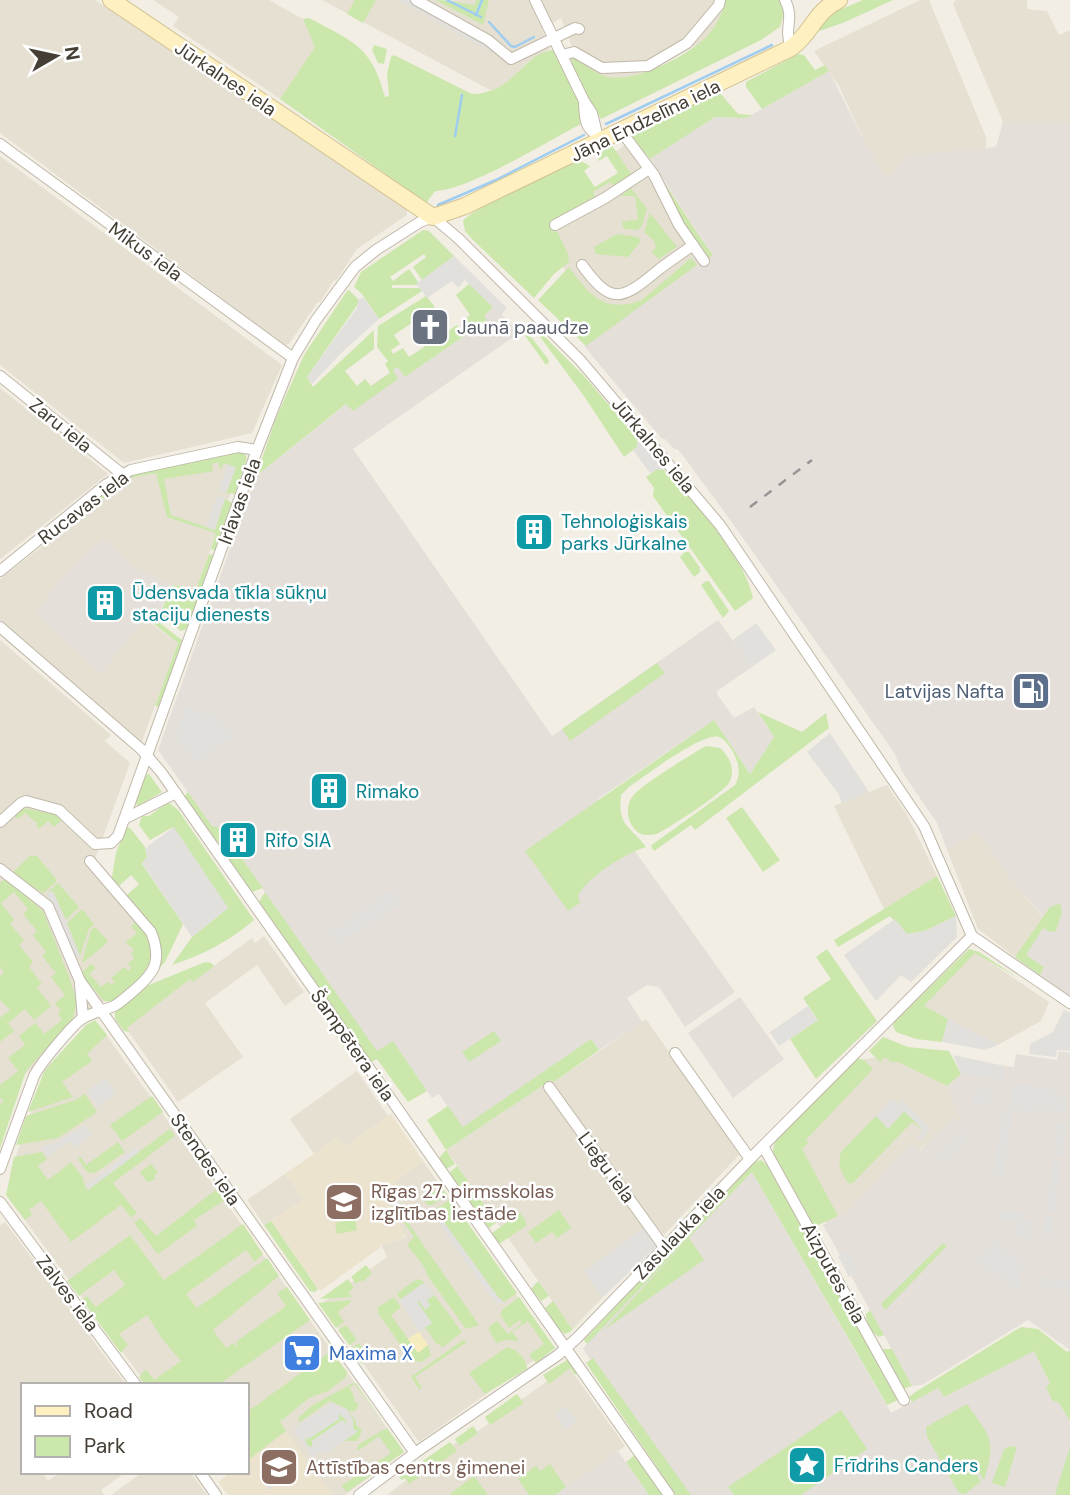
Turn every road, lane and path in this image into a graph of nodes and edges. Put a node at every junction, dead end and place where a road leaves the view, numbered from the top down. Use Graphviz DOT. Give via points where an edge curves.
graph roads {
  1 [pos="111,0"];
  2 [pos="416,0"];
  3 [pos="535,0"];
  4 [pos="720,0"];
  5 [pos="785,0"];
  6 [pos="839,0"];
  7 [pos="579,29"];
  8 [pos="554,38"];
  9 [pos="791,48"];
  10 [pos="562,55"];
  11 [pos="621,131"];
  12 [pos="597,138"];
  13 [pos="0,144"];
  14 [pos="649,169"];
  15 [pos="433,217"];
  16 [pos="555,225"];
  17 [pos="693,245"];
  18 [pos="704,261"];
  19 [pos="582,265"];
  20 [pos="293,358"];
  21 [pos="0,376"];
  22 [pos="257,450"];
  23 [pos="122,474"];
  24 [pos="0,571"];
  25 [pos="0,627"];
  26 [pos="148,756"];
  27 [pos="176,793"];
  28 [pos="127,818"];
  29 [pos="0,822"];
  30 [pos="90,861"];
  31 [pos="2,872"];
  32 [pos="972,936"];
  33 [pos="80,981"];
  34 [pos="1070,1003"];
  35 [pos="102,1011"];
  36 [pos="83,1018"];
  37 [pos="675,1054"];
  38 [pos="549,1087"];
  39 [pos="763,1146"];
  40 [pos="750,1159"];
  41 [pos="0,1169"];
  42 [pos="0,1202"];
  43 [pos="664,1247"];
  44 [pos="566,1348"];
  45 [pos="135,1383"];
  46 [pos="904,1400"];
  47 [pos="415,1453"];
  48 [pos="201,1474"];
  49 [pos="216,1495"];
  50 [pos="359,1495"];
  51 [pos="669,1495"];
  1 -- 15 [label="street, Jūrkalnes iela"];
  2 -- 8 [label="street" via="488,40 511,59"];
  3 -- 8 [label="street"];
  4 -- 10 [label="street" via="687,43 648,66 602,68 574,52"];
  5 -- 9 [label="street"];
  6 -- 9 [label="street, Jāņa Endzelīna iela" via="826,6 804,39"];
  7 -- 8 [label="street"];
  8 -- 10 [label="street"];
  9 -- 11 [label="street, Jāņa Endzelīna iela"];
  10 -- 12 [label="street" via="592,113"];
  11 -- 12 [label="street, Jāņa Endzelīna iela"];
  11 -- 14 [label="street"];
  12 -- 15 [label="street, Jāņa Endzelīna iela" via="466,206"];
  13 -- 20 [label="street, Mikus iela"];
  14 -- 16 [label="street"];
  14 -- 17 [label="street"];
  15 -- 20 [label="street, Irlavas iela" via="355,267"];
  15 -- 32 [label="street, Jūrkalnes iela" via="580,359 720,526 924,826"];
  17 -- 18 [label="street"];
  17 -- 19 [label="street" via="624,293 602,289"];
  20 -- 22 [label="street, Irlavas iela"];
  21 -- 23 [label="street, Zaru iela"];
  22 -- 23 [label="street, Rucavas iela" via="238,447"];
  22 -- 26 [label="street, Irlavas iela"];
  23 -- 24 [label="street, Rucavas iela"];
  25 -- 26 [label="street, Šampētera iela"];
  26 -- 27 [label="street, Šampētera iela"];
  26 -- 28 [label="street, Irlavas iela"];
  27 -- 28 [label="street"];
  27 -- 44 [label="street, Šampētera iela"];
  28 -- 29 [label="street, Irlavas iela" via="111,843 94,844 60,810 26,801"];
  30 -- 35 [label="street" via="146,924 156,959 152,974"];
  31 -- 33 [label="street, Stendes iela" via="48,906"];
  32 -- 34 [label="street"];
  32 -- 39 [label="street, Zasulauka iela"];
  33 -- 35 [label="street, Stendes iela"];
  33 -- 36 [label="street"];
  35 -- 36 [label="street"];
  35 -- 47 [label="street, Stendes iela"];
  36 -- 41 [label="street" via="36,1072"];
  37 -- 40 [label="street"];
  38 -- 43 [label="street, Lieģu iela"];
  39 -- 40 [label="street, Zasulauka iela"];
  39 -- 46 [label="street, Aizputes iela"];
  40 -- 43 [label="street, Zasulauka iela"];
  42 -- 45 [label="street, Zalves iela"];
  43 -- 44 [label="street, Zasulauka iela"];
  44 -- 47 [label="street, Zasulauka iela"];
  44 -- 51 [label="street, Šampētera iela"];
  47 -- 50 [label="street, Zasulauka iela"];
  48 -- 49 [label="street"];
}
